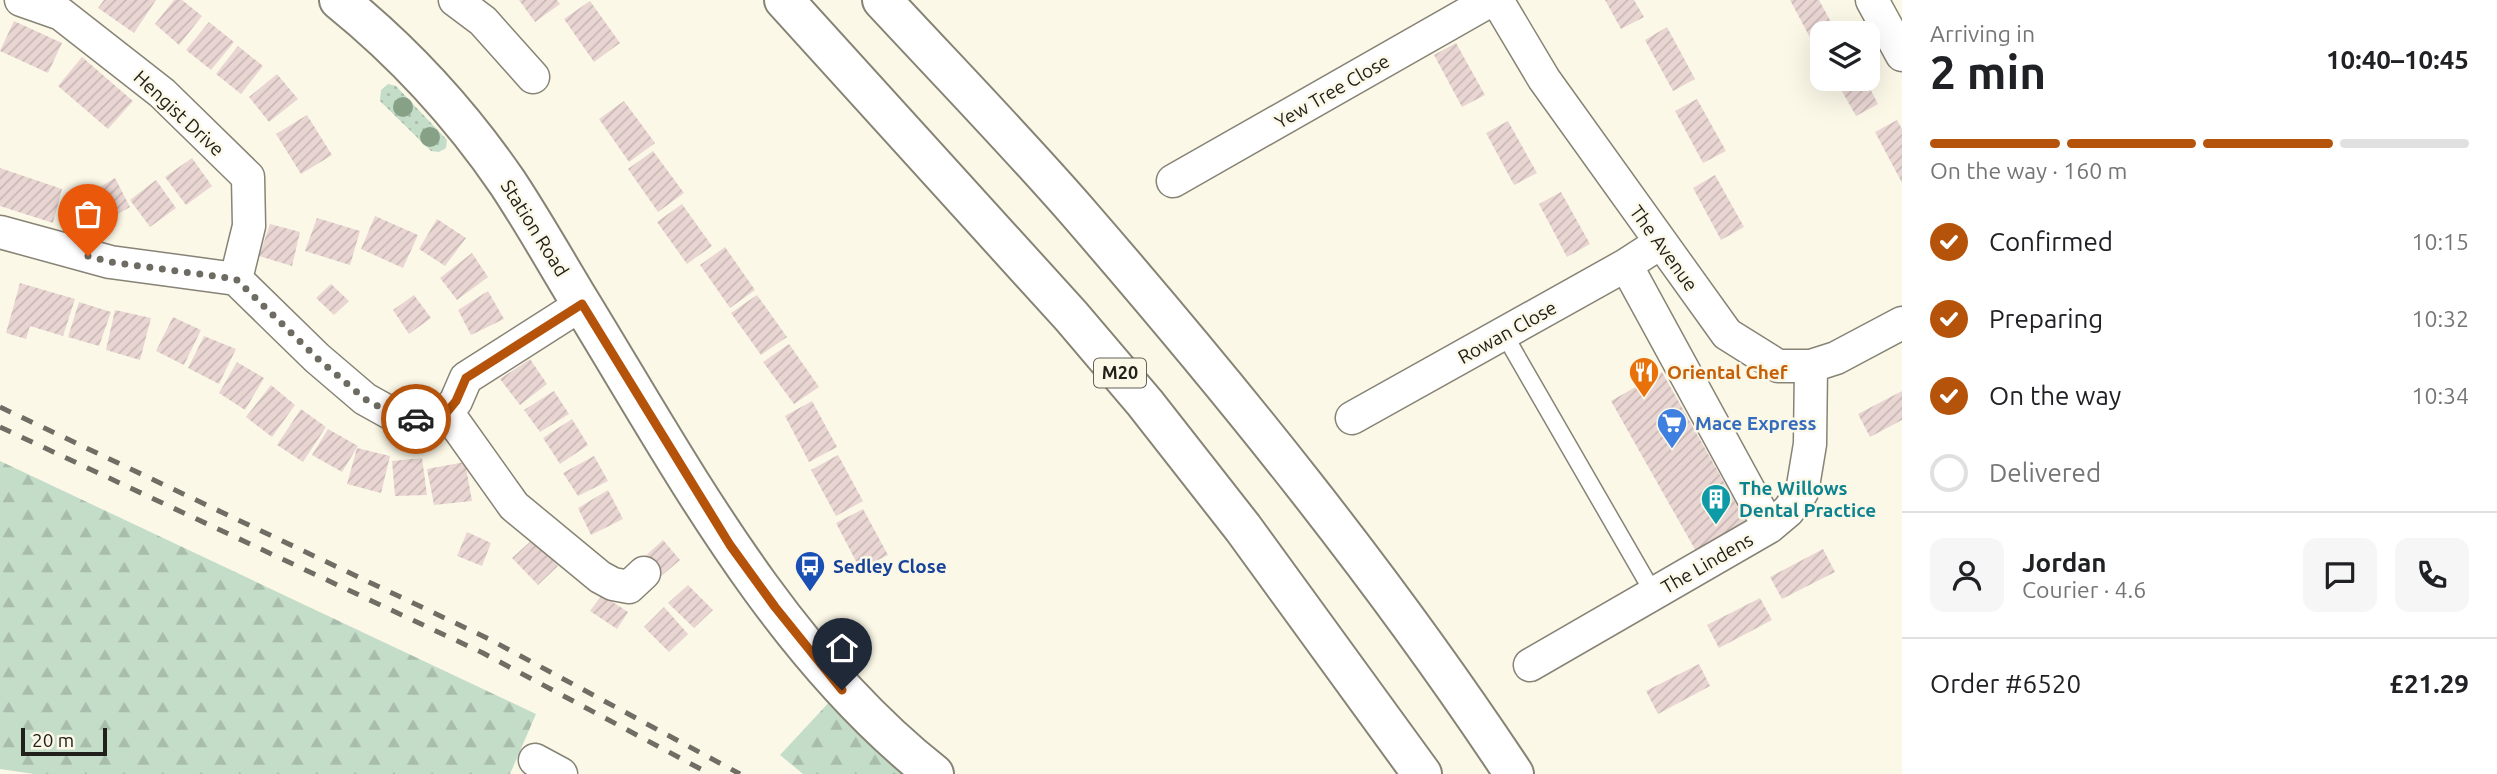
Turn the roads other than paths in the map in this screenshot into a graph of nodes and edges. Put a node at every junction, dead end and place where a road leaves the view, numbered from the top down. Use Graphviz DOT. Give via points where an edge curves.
graph roads {
  1 [pos="21,0"];
  2 [pos="339,0"];
  3 [pos="455,0"];
  4 [pos="784,0"];
  5 [pos="882,0"];
  6 [pos="1494,0"];
  7 [pos="1872,0"];
  8 [pos="1902,55"];
  9 [pos="533,77"];
  10 [pos="1173,181"];
  11 [pos="0,232"];
  12 [pos="1660,243"];
  13 [pos="1626,265"];
  14 [pos="236,279"];
  15 [pos="582,304"];
  16 [pos="1902,323"];
  17 [pos="1504,334"];
  18 [pos="1811,366"];
  19 [pos="447,412"];
  20 [pos="1352,418"];
  21 [pos="1769,527"];
  22 [pos="644,573"];
  23 [pos="1654,594"];
  24 [pos="1530,665"];
  25 [pos="934,774"];
  26 [pos="1422,774"];
  27 [pos="1514,774"];
  1 -- 14 [label="street, Hengist Drive" via="61,14 162,93 248,177 249,226"];
  2 -- 15 [label="main road, Station Road" via="458,117 507,182"];
  3 -- 9 [label="street" via="483,21"];
  4 -- 26 [label="main road, M20" via="1145,403 1243,528"];
  5 -- 27 [label="main road" via="1074,208 1284,459 1468,704"];
  6 -- 10 [label="street, Yew Tree Close"];
  6 -- 12 [label="street, The Avenue"];
  7 -- 8 [label="street"];
  11 -- 14 [label="street" via="110,262"];
  12 -- 13 [label="street, Rowan Close"];
  12 -- 18 [label="street, The Avenue" via="1727,334 1778,366"];
  13 -- 17 [label="street, Rowan Close"];
  13 -- 21 [label="street"];
  14 -- 19 [label="street" via="365,399 401,419 427,420"];
  15 -- 19 [label="street" via="466,378"];
  15 -- 25 [label="main road, Station Road" via="730,545 775,607 842,690"];
  16 -- 18 [label="street, The Avenue"];
  17 -- 20 [label="street, Rowan Close"];
  17 -- 23 [label="lane"];
  18 -- 21 [label="street, The Lindens" via="1810,443 1802,492"];
  19 -- 22 [label="street" via="514,506 600,577 629,586"];
  21 -- 23 [label="street, The Lindens"];
  23 -- 24 [label="street, The Lindens"];
}
